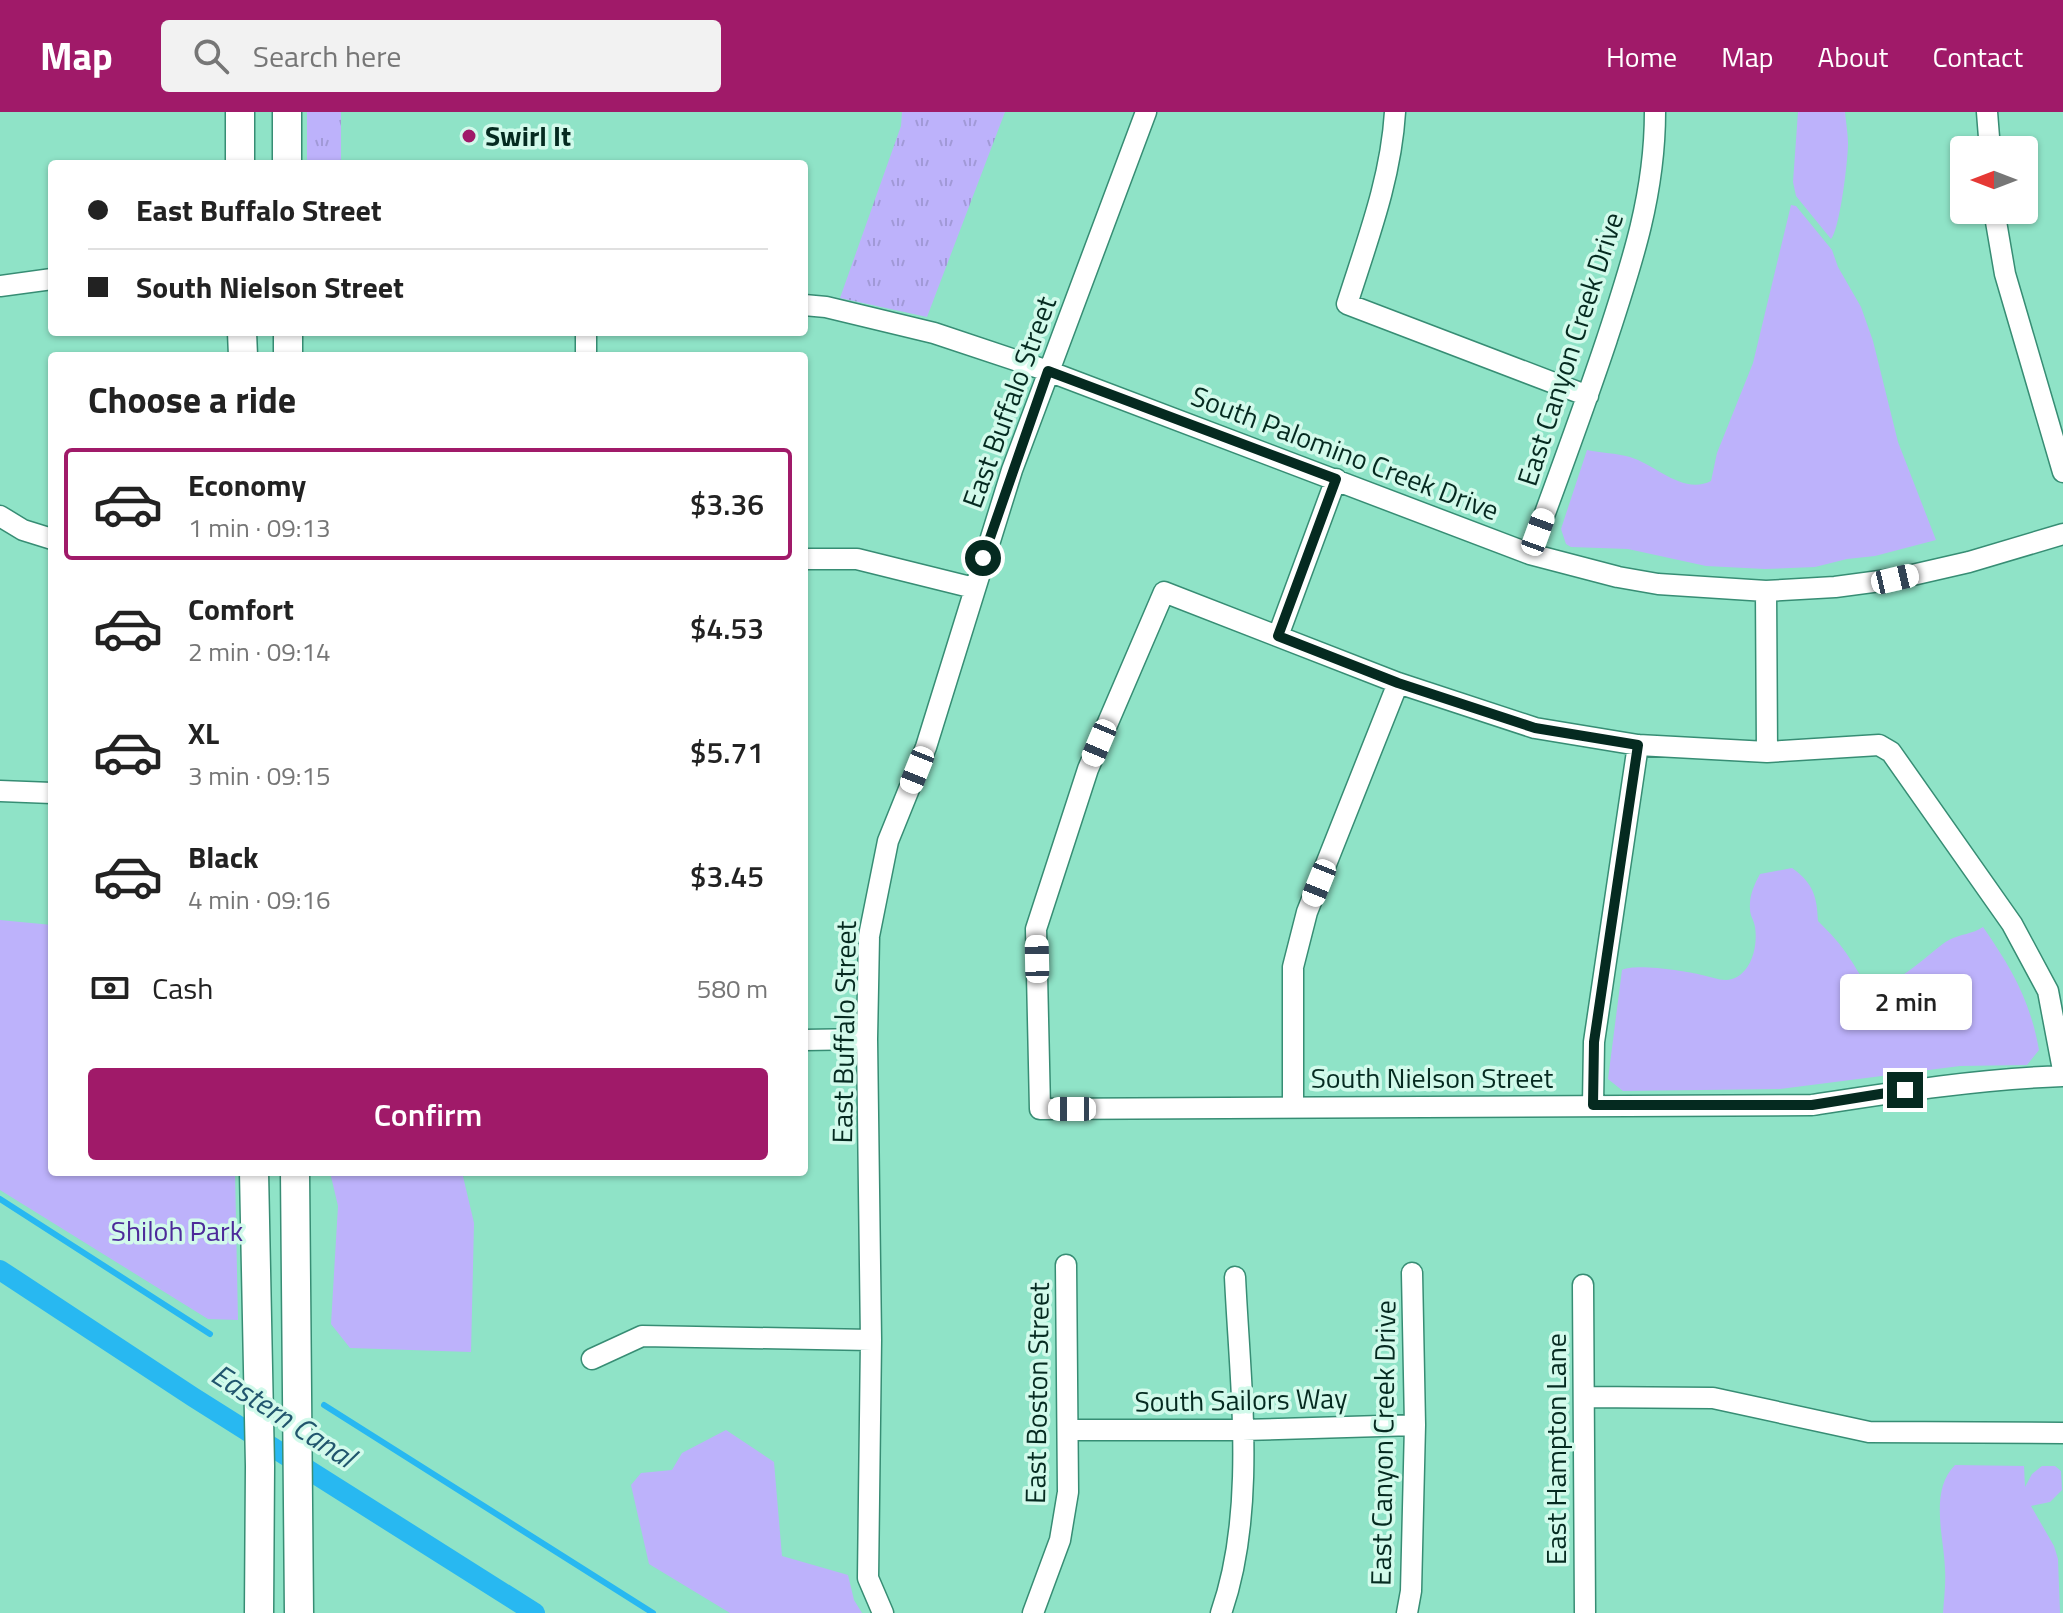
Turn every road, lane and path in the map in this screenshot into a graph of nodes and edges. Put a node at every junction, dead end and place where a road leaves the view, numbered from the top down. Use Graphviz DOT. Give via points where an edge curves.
graph roads {
  1 [pos="240,112"];
  2 [pos="287,112"];
  3 [pos="1146,112"];
  4 [pos="1395,112"];
  5 [pos="1655,112"];
  6 [pos="1987,112"];
  7 [pos="1989,136"];
  8 [pos="240,160"];
  9 [pos="287,160"];
  10 [pos="1996,224"];
  11 [pos="48,280"];
  12 [pos="0,286"];
  13 [pos="808,305"];
  14 [pos="1048,371"];
  15 [pos="1588,396"];
  16 [pos="2063,472"];
  17 [pos="1336,479"];
  18 [pos="0,516"];
  19 [pos="2063,534"];
  20 [pos="48,538"];
  21 [pos="1530,554"];
  22 [pos="808,559"];
  23 [pos="974,588"];
  24 [pos="1766,591"];
  25 [pos="1278,636"];
  26 [pos="1398,683"];
  27 [pos="1638,745"];
  28 [pos="1767,752"];
  29 [pos="0,791"];
  30 [pos="48,793"];
  31 [pos="867,1039"];
  32 [pos="808,1040"];
  33 [pos="2063,1073"];
  34 [pos="1593,1105"];
  35 [pos="1293,1107"];
  36 [pos="254,1176"];
  37 [pos="295,1176"];
  38 [pos="1066,1265"];
  39 [pos="1412,1273"];
  40 [pos="1235,1277"];
  41 [pos="1583,1285"];
  42 [pos="871,1340"];
  43 [pos="592,1359"];
  44 [pos="1585,1397"];
  45 [pos="1415,1425"];
  46 [pos="1069,1430"];
  47 [pos="1242,1430"];
  48 [pos="2063,1433"];
  49 [pos="259,1613"];
  50 [pos="299,1613"];
  51 [pos="883,1613"];
  52 [pos="1033,1613"];
  53 [pos="1221,1613"];
  54 [pos="1407,1613"];
  55 [pos="1585,1613"];
  1 -- 8 [label="main road"];
  2 -- 9 [label="main road"];
  3 -- 14 [label="street, East Buffalo Street"];
  4 -- 15 [label="street" via="1379,207 1347,304"];
  5 -- 15 [label="street, East Canyon Creek Drive" via="1655,152 1643,226"];
  6 -- 7 [label="street"];
  10 -- 16 [label="street" via="2005,274"];
  11 -- 12 [label="street"];
  13 -- 14 [label="street, South Palomino Creek Drive" via="934,333"];
  14 -- 17 [label="street, South Palomino Creek Drive"];
  14 -- 23 [label="street, East Buffalo Street"];
  15 -- 21 [label="street, East Canyon Creek Drive"];
  17 -- 21 [label="street, South Palomino Creek Drive"];
  17 -- 25 [label="street"];
  18 -- 20 [label="street"];
  19 -- 24 [label="street, South Palomino Creek Drive" via="1895,579"];
  21 -- 24 [label="street, South Palomino Creek Drive" via="1658,584"];
  22 -- 23 [label="street" via="857,559"];
  23 -- 31 [label="street, East Buffalo Street" via="926,747 888,841 869,936"];
  24 -- 28 [label="street"];
  25 -- 26 [label="street"];
  25 -- 35 [label="street, South Nielson Street" via="1164,592 1088,769 1036,929 1040,1109"];
  26 -- 27 [label="street" via="1535,728"];
  26 -- 35 [label="street" via="1307,912 1293,967"];
  27 -- 28 [label="street"];
  27 -- 34 [label="street" via="1594,1042"];
  28 -- 33 [label="street" via="1879,745 1891,752 2012,924 2048,991"];
  29 -- 30 [label="street"];
  31 -- 32 [label="street"];
  31 -- 42 [label="street, East Buffalo Street"];
  33 -- 34 [label="street, South Nielson Street" via="1812,1105"];
  34 -- 35 [label="street, South Nielson Street"];
  36 -- 49 [label="main road"];
  37 -- 50 [label="main road"];
  38 -- 46 [label="street, East Boston Street"];
  39 -- 45 [label="street, East Canyon Creek Drive"];
  40 -- 47 [label="street"];
  41 -- 44 [label="street, East Hampton Lane"];
  42 -- 43 [label="street" via="642,1336"];
  42 -- 51 [label="street, East Buffalo Street" via="868,1578"];
  44 -- 48 [label="street" via="1713,1398 1869,1432"];
  44 -- 55 [label="street, East Hampton Lane"];
  45 -- 47 [label="street, South Sailors Way"];
  45 -- 54 [label="street, East Canyon Creek Drive"];
  46 -- 47 [label="street, South Sailors Way"];
  46 -- 52 [label="street, East Boston Street" via="1068,1492 1060,1540"];
  47 -- 53 [label="street" via="1232,1582"];
}
